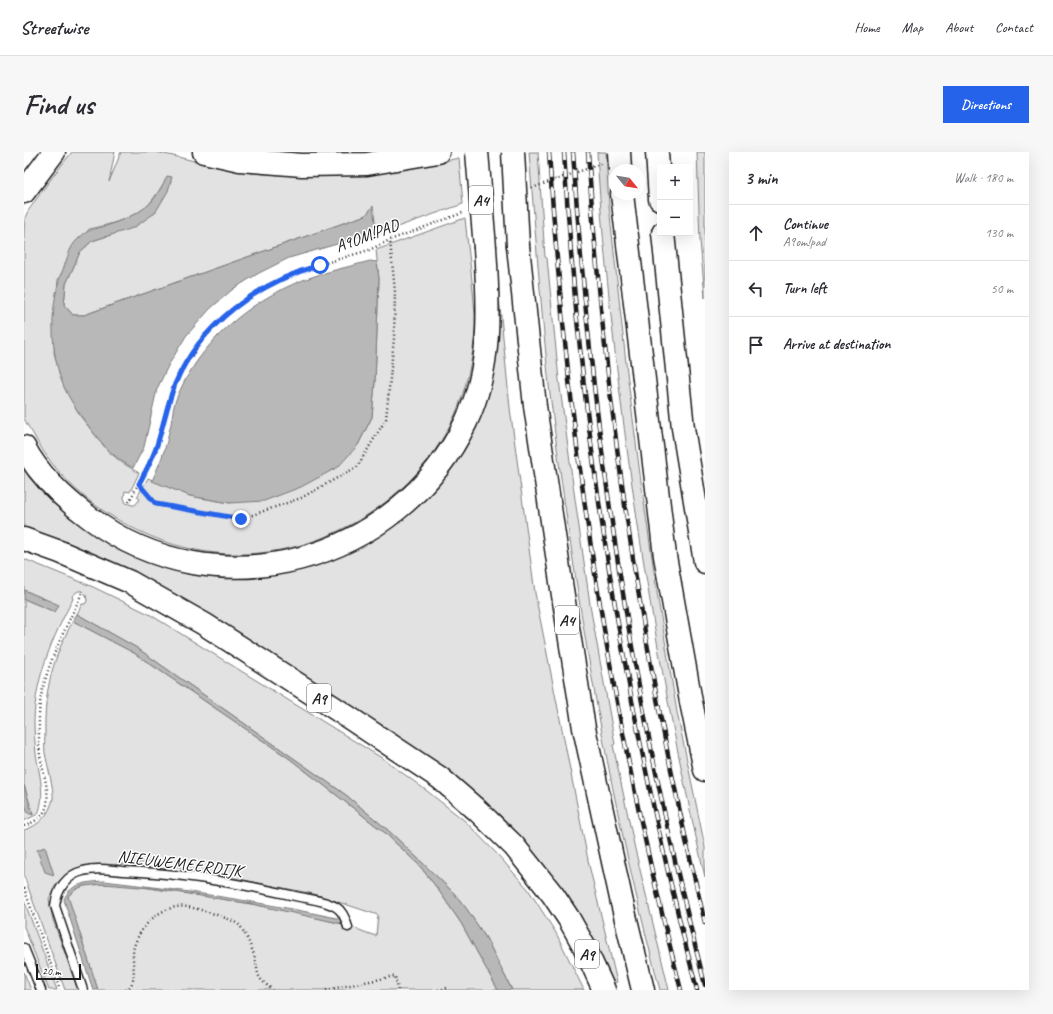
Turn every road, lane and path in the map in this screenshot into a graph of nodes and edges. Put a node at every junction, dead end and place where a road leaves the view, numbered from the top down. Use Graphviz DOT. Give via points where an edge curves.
graph roads {
  1 [pos="54,152"];
  2 [pos="204,152"];
  3 [pos="438,152"];
  4 [pos="477,152"];
  5 [pos="512,152"];
  6 [pos="657,152"];
  7 [pos="615,161"];
  8 [pos="658,164"];
  9 [pos="526,190"];
  10 [pos="24,192"];
  11 [pos="622,200"];
  12 [pos="468,211"];
  13 [pos="663,236"];
  14 [pos="390,240"];
  15 [pos="24,446"];
  16 [pos="139,484"];
  17 [pos="129,502"];
  18 [pos="24,538"];
  19 [pos="705,562"];
  20 [pos="82,593"];
  21 [pos="705,770"];
  22 [pos="24,826"];
  23 [pos="24,888"];
  24 [pos="348,928"];
  25 [pos="24,948"];
  26 [pos="447,988"];
  27 [pos="41,990"];
  28 [pos="60,990"];
  29 [pos="83,990"];
  30 [pos="126,990"];
  31 [pos="273,990"];
  32 [pos="326,990"];
  33 [pos="398,990"];
  34 [pos="438,990"];
  35 [pos="604,990"];
  36 [pos="643,990"];
  1 -- 10 [label="highway"];
  2 -- 3 [label="highway" via="240,160 302,165 367,164"];
  4 -- 15 [label="highway, A4, bridge" via="489,311 484,370 466,421 436,471 387,518 351,540 317,554 283,563 252,567 185,562 134,545 106,530 72,504 48,480"];
  5 -- 36 [label="highway, A4, bridge" via="518,246 535,406 562,589 584,728"];
  6 -- 8 [label="highway"];
  7 -- 9 [label="path"];
  11 -- 21 [label="highway" via="665,556"];
  12 -- 14 [label="path, A9OM!PAD"];
  13 -- 19 [label="highway" via="683,428"];
  14 -- 16 [label="path, A9OM!PAD" via="369,250 299,270 249,296 218,322 202,339 181,371 170,397 156,449"];
  14 -- 16 [label="path" via="395,308 386,419 357,467 301,498 241,519 156,504"];
  16 -- 17 [label="path, A9OM!PAD"];
  18 -- 35 [label="highway, A9" via="130,582 197,620 440,778 514,846 553,895 584,946"];
  20 -- 22 [label="path" via="49,666 42,694 39,752 47,804 40,818"];
  23 -- 28 [label="path"];
  24 -- 29 [label="lane, NIEUWEMEERDIJK" via="342,913 324,902 176,874 84,871 70,877 62,886 56,897 55,906"];
  25 -- 27 [label="lane"];
  26 -- 34 [label="path"];
  30 -- 31 [label="path" via="131,987 133,980 134,948 140,932 166,909 182,906 198,908 239,925 254,954 260,980"];
  32 -- 33 [label="path" via="395,976"];
}
